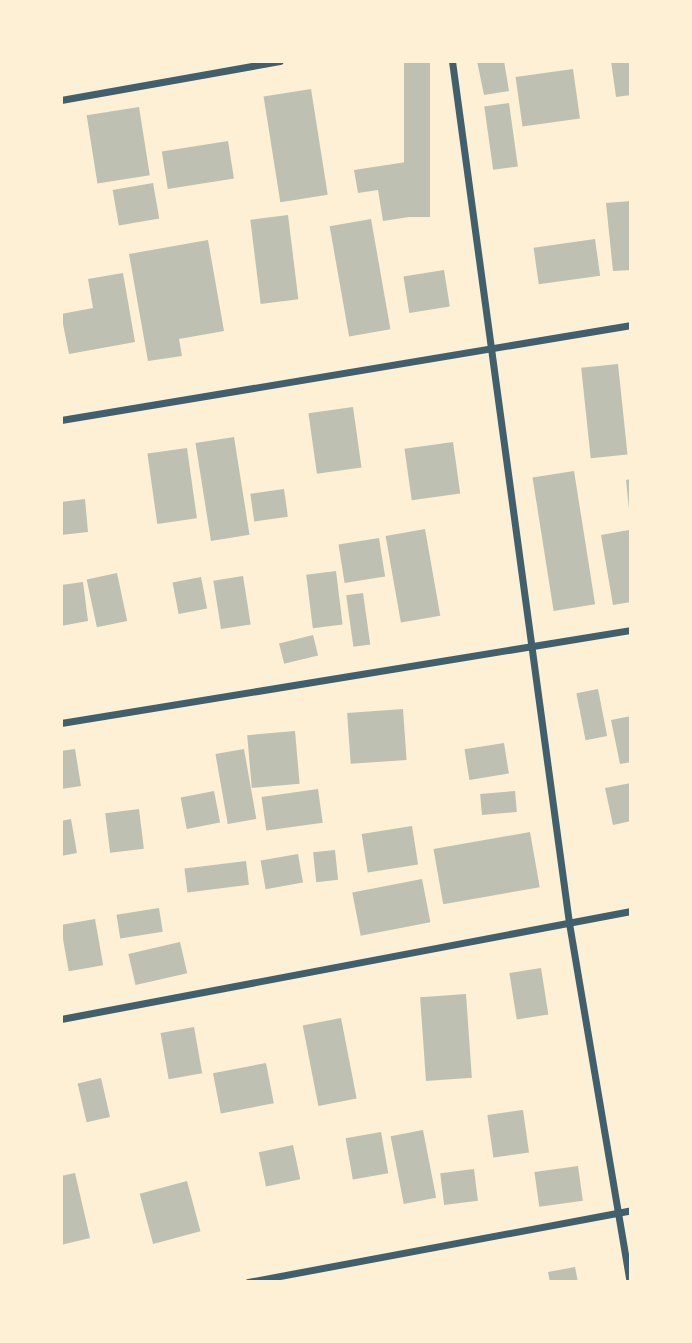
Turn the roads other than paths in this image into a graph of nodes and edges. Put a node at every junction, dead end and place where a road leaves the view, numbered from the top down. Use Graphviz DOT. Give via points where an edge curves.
graph roads {
  1 [pos="280,61"];
  2 [pos="452,61"];
  3 [pos="61,100"];
  4 [pos="631,325"];
  5 [pos="489,348"];
  6 [pos="61,420"];
  7 [pos="631,630"];
  8 [pos="533,648"];
  9 [pos="61,723"];
  10 [pos="631,911"];
  11 [pos="569,923"];
  12 [pos="61,1019"];
  13 [pos="631,1210"];
  14 [pos="619,1212"];
  15 [pos="248,1282"];
  16 [pos="630,1282"];
  1 -- 3 [label="street"];
  2 -- 5 [label="street"];
  4 -- 5 [label="street"];
  5 -- 6 [label="street"];
  5 -- 8 [label="street"];
  7 -- 8 [label="street"];
  8 -- 9 [label="street"];
  8 -- 11 [label="street"];
  10 -- 11 [label="street"];
  11 -- 12 [label="street"];
  11 -- 14 [label="street"];
  13 -- 14 [label="street"];
  14 -- 15 [label="street"];
  14 -- 16 [label="street"];
}
